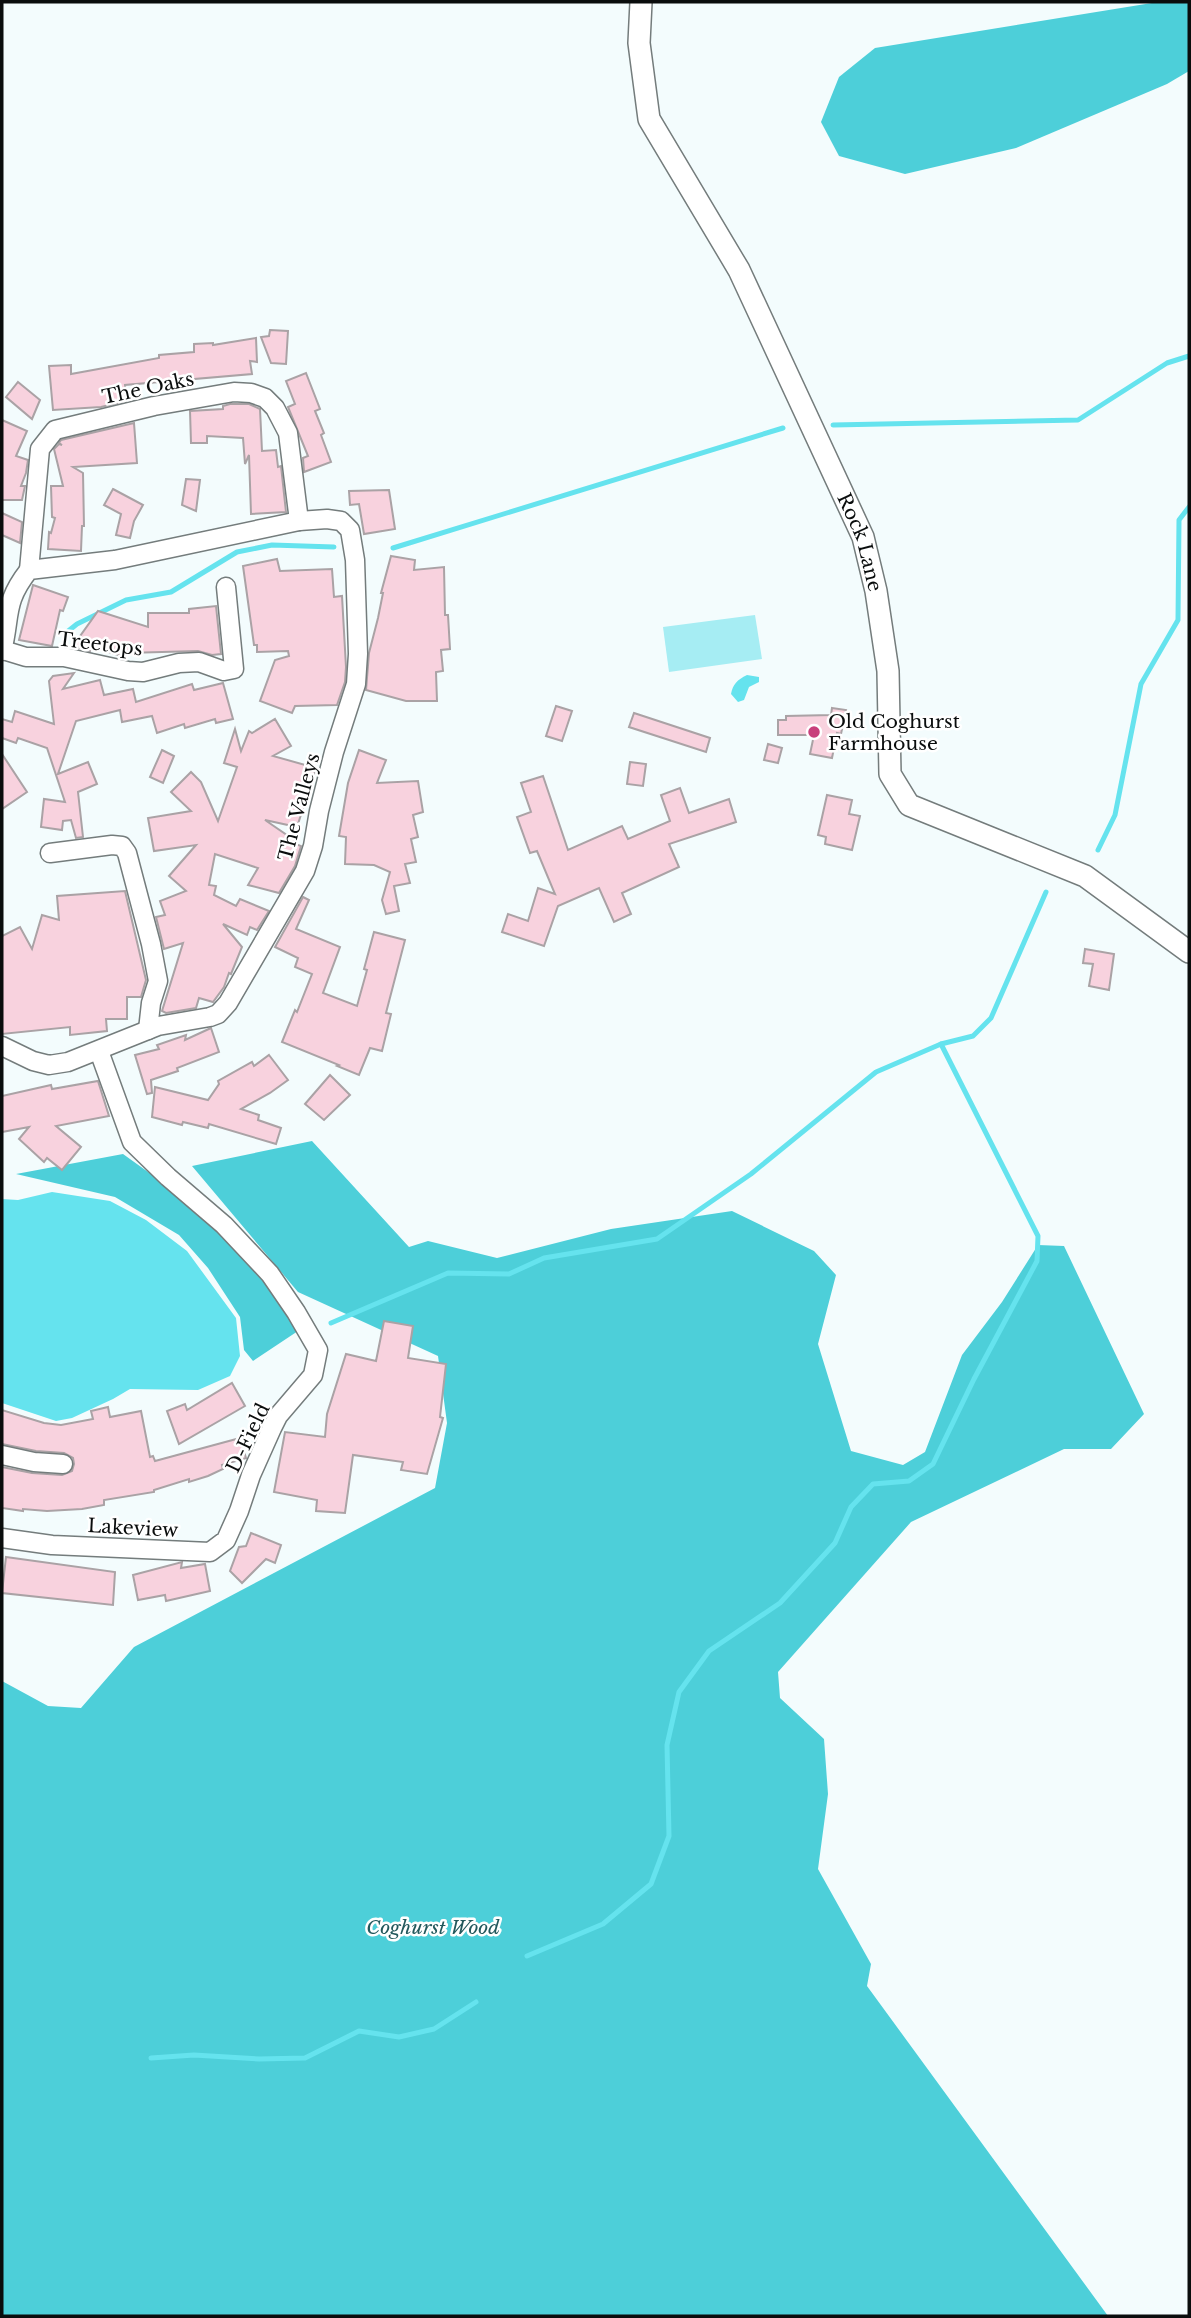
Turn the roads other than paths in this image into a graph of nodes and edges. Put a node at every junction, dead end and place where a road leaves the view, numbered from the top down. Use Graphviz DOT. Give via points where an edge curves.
graph roads {
  1 [pos="642,2"];
  2 [pos="299,522"];
  3 [pos="29,570"];
  4 [pos="226,587"];
  5 [pos="2,651"];
  6 [pos="50,853"];
  7 [pos="1189,952"];
  8 [pos="148,1030"];
  9 [pos="2,1046"];
  10 [pos="99,1051"];
  11 [pos="2,1455"];
  12 [pos="63,1464"];
  13 [pos="239,1511"];
  14 [pos="2,1538"];
  1 -- 7 [label="street, Rock Lane" via="639,43 649,119 740,270 863,537 888,671 890,774 909,805 1085,876"];
  2 -- 3 [label="street" via="115,560"];
  2 -- 3 [label="street, The Oaks" via="288,433 265,398 234,392 55,430 40,449"];
  2 -- 8 [label="street, The Valleys" via="341,521 349,530 355,560 356,684 334,752 313,846 305,871 228,1003 218,1014"];
  3 -- 5 [label="street" via="16,587 6,614"];
  4 -- 5 [label="street, Treetops" via="234,668 224,671 199,662 128,671 64,657 26,657"];
  6 -- 8 [label="street" via="111,845 122,846 127,853 158,981"];
  8 -- 10 [label="street, The Valleys"];
  9 -- 10 [label="street, The Valleys" via="49,1065"];
  10 -- 13 [label="street, D-Field" via="132,1142 224,1225 270,1274 318,1350 313,1375 272,1428"];
  11 -- 12 [label="street"];
  13 -- 14 [label="street, Lakeview" via="226,1540 210,1552 52,1545"];
}
